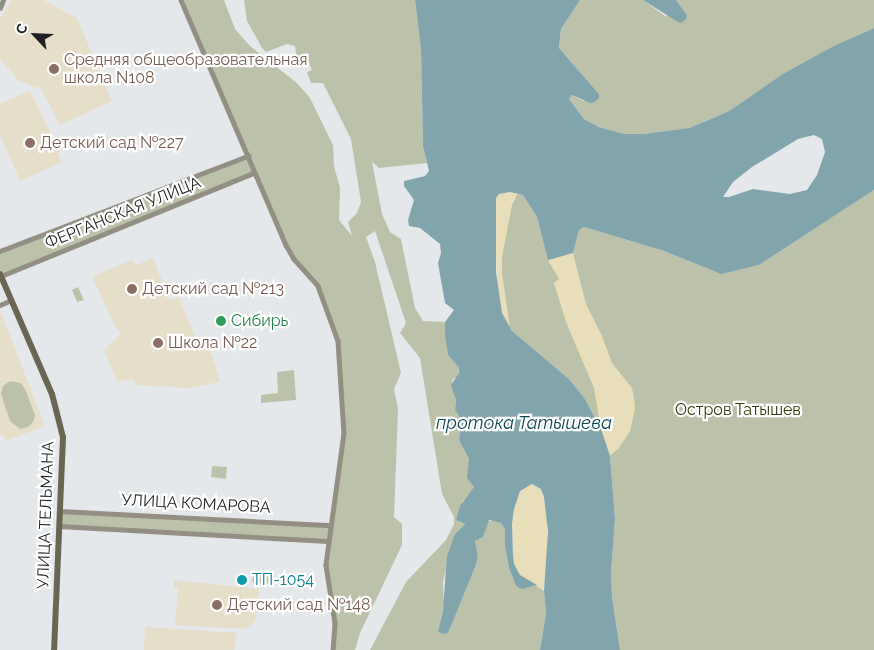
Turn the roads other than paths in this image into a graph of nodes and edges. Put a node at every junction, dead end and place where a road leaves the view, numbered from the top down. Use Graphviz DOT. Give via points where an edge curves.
graph roads {
  1 [pos="3,0"];
  2 [pos="181,0"];
  3 [pos="0,8"];
  4 [pos="248,156"];
  5 [pos="254,173"];
  6 [pos="0,251"];
  7 [pos="0,275"];
  8 [pos="11,300"];
  9 [pos="0,305"];
  10 [pos="60,511"];
  11 [pos="331,524"];
  12 [pos="59,526"];
  13 [pos="328,541"];
  14 [pos="54,650"];
  15 [pos="333,650"];
  1 -- 3 [label="street"];
  2 -- 4 [label="street"];
  4 -- 5 [label="street"];
  4 -- 6 [label="street, ФЕРГАНСКАЯ УЛИЦА"];
  5 -- 7 [label="street, ФЕРГАНСКАЯ УЛИЦА"];
  5 -- 11 [label="street" via="286,245 322,294 338,341 344,433"];
  7 -- 8 [label="main road, УЛИЦА ТЕЛЬМАНА"];
  8 -- 9 [label="street"];
  8 -- 10 [label="main road, УЛИЦА ТЕЛЬМАНА" via="60,419 63,456"];
  10 -- 11 [label="street, УЛИЦА КОМАРОВА"];
  10 -- 12 [label="main road, УЛИЦА ТЕЛЬМАНА"];
  11 -- 13 [label="street"];
  12 -- 13 [label="street, УЛИЦА КОМАРОВА"];
  12 -- 14 [label="main road, УЛИЦА ТЕЛЬМАНА"];
  13 -- 15 [label="street" via="326,565 335,623"];
}
